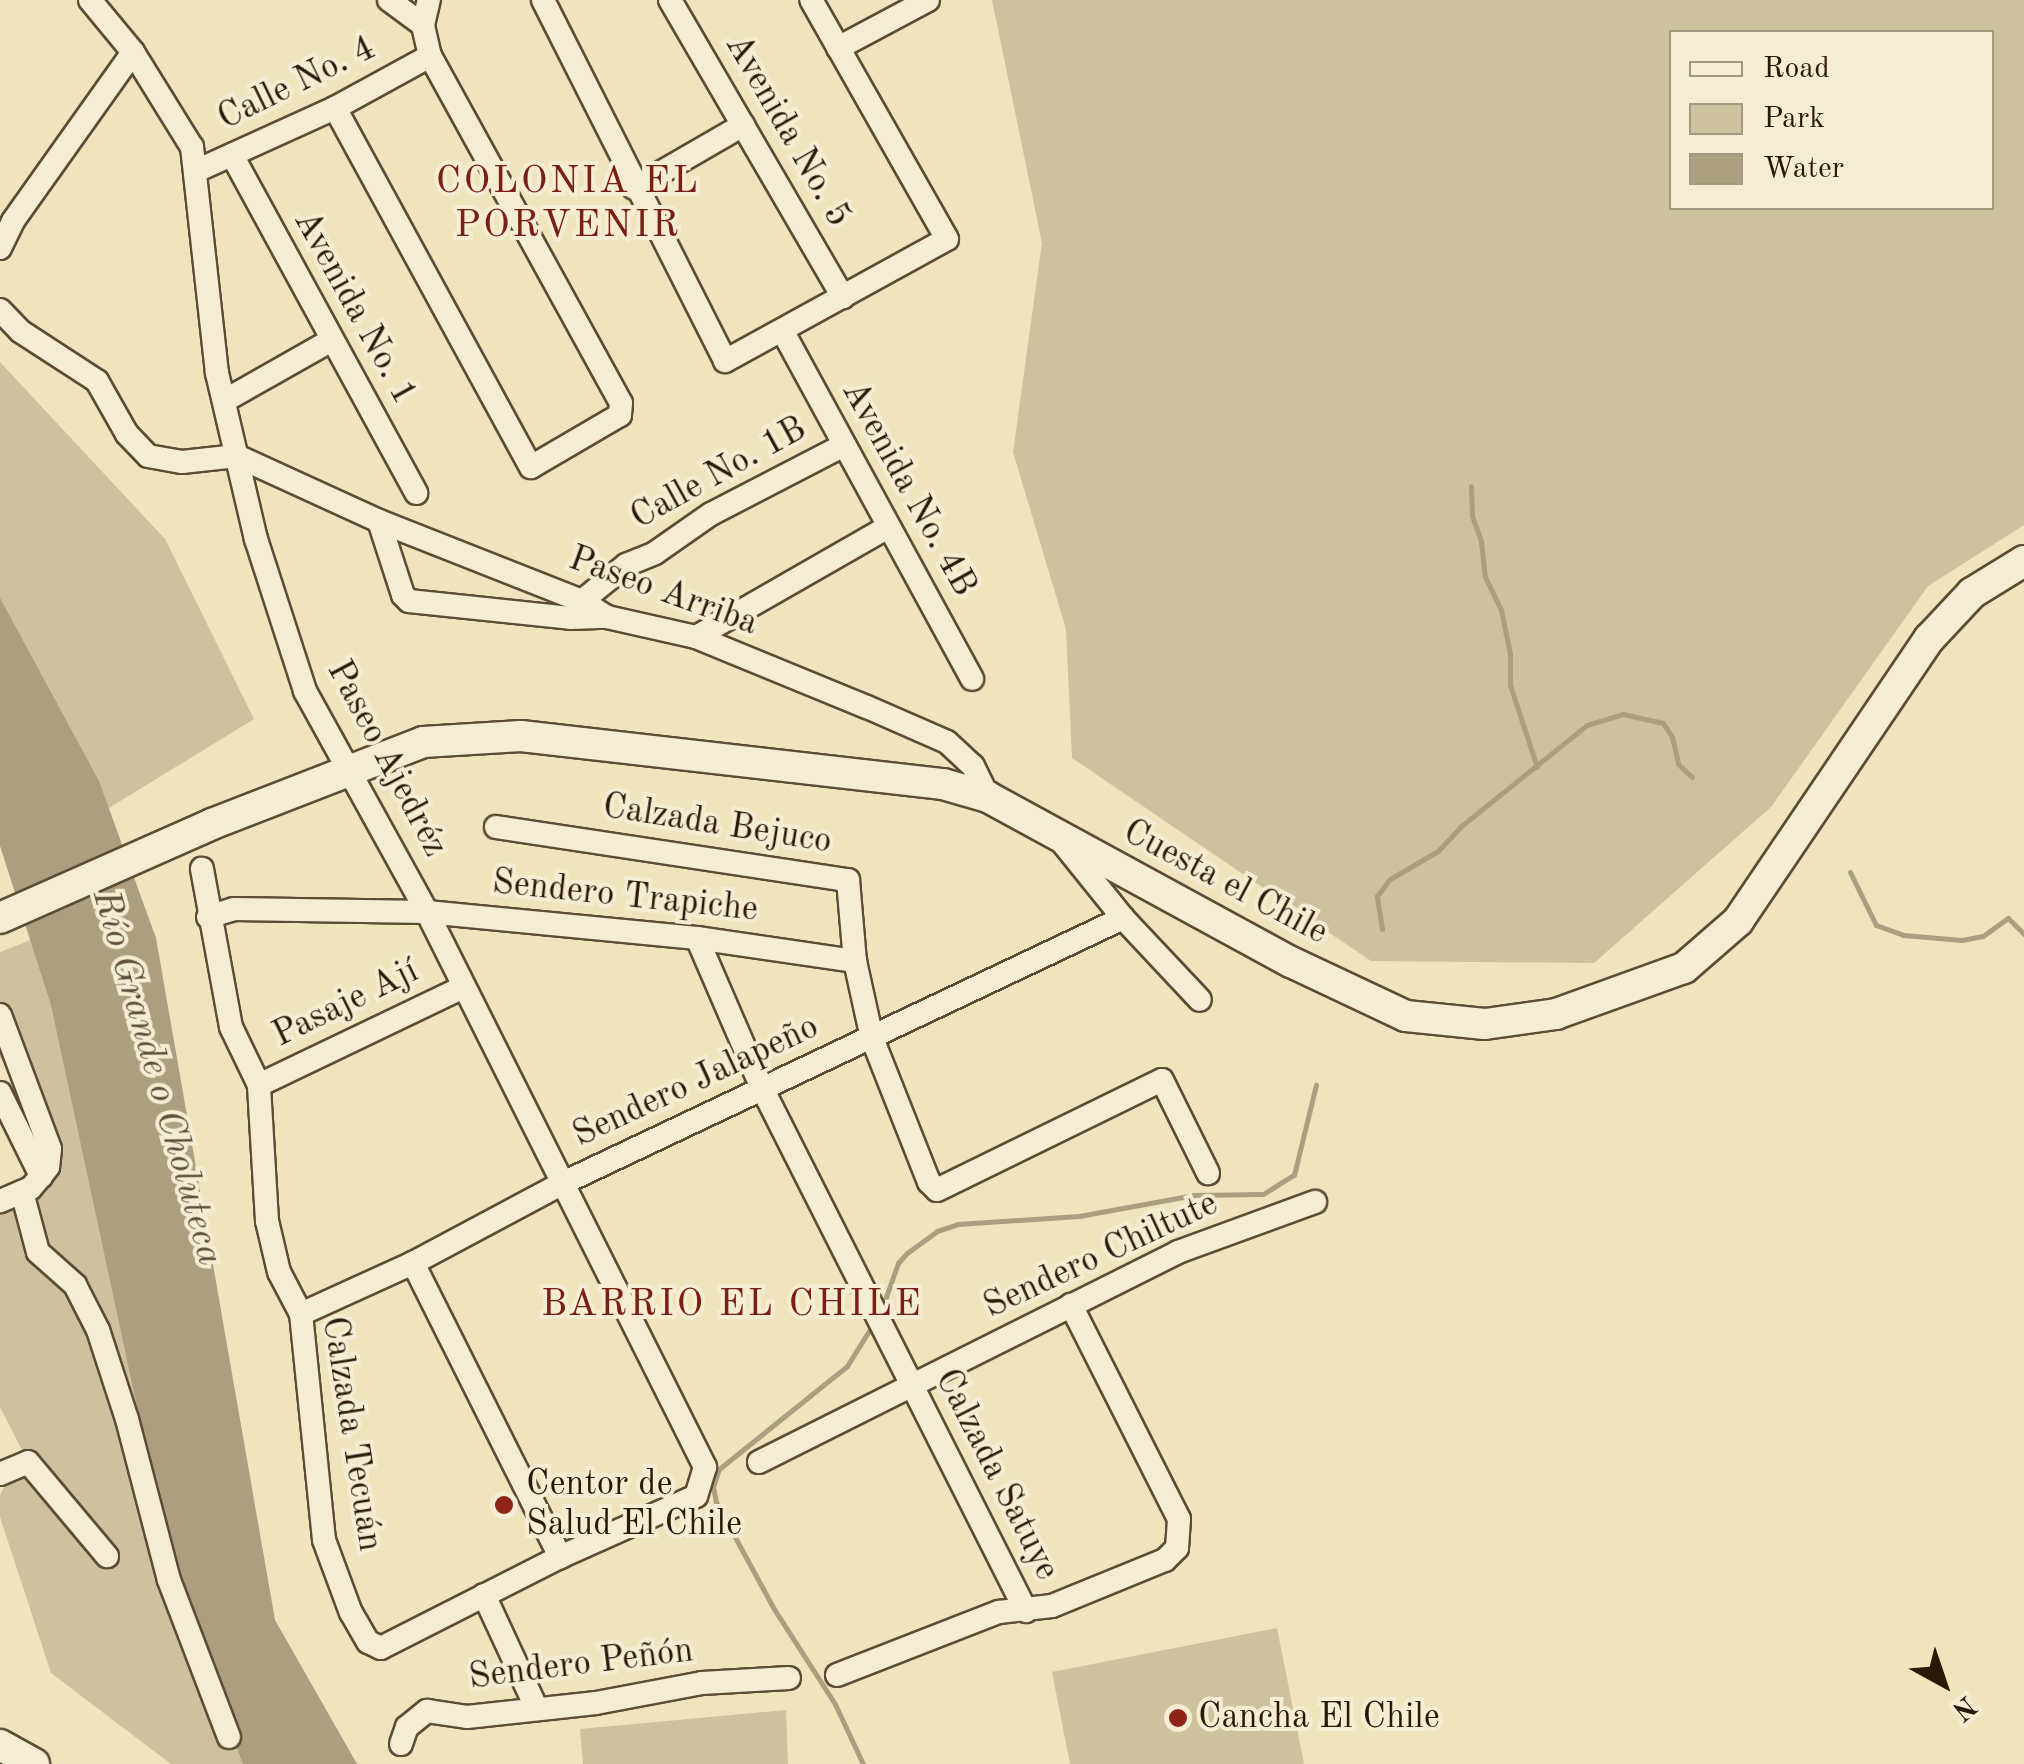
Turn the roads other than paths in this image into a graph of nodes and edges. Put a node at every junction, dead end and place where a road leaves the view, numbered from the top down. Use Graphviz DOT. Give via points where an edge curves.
graph roads {
  1 [pos="90,0"];
  2 [pos="389,0"];
  3 [pos="429,0"];
  4 [pos="543,0"];
  5 [pos="670,0"];
  6 [pos="811,0"];
  7 [pos="928,0"];
  8 [pos="423,25"];
  9 [pos="838,48"];
  10 [pos="133,52"];
  11 [pos="430,56"];
  12 [pos="335,108"];
  13 [pos="743,125"];
  14 [pos="232,156"];
  15 [pos="196,171"];
  16 [pos="634,188"];
  17 [pos="0,248"];
  18 [pos="844,297"];
  19 [pos="0,310"];
  20 [pos="783,332"];
  21 [pos="332,340"];
  22 [pos="224,401"];
  23 [pos="844,445"];
  24 [pos="237,456"];
  25 [pos="416,493"];
  26 [pos="379,521"];
  27 [pos="888,527"];
  28 [pos="2024,561"];
  29 [pos="582,601"];
  30 [pos="608,617"];
  31 [pos="696,638"];
  32 [pos="972,679"];
  33 [pos="351,769"];
  34 [pos="988,798"];
  35 [pos="496,827"];
  36 [pos="1057,835"];
  37 [pos="202,869"];
  38 [pos="427,912"];
  39 [pos="0,918"];
  40 [pos="208,918"];
  41 [pos="1123,918"];
  42 [pos="696,938"];
  43 [pos="855,960"];
  44 [pos="464,987"];
  45 [pos="1200,1000"];
  46 [pos="0,1016"];
  47 [pos="872,1038"];
  48 [pos="259,1085"];
  49 [pos="762,1088"];
  50 [pos="0,1093"];
  51 [pos="1208,1173"];
  52 [pos="41,1176"];
  53 [pos="561,1184"];
  54 [pos="11,1196"];
  55 [pos="1316,1202"];
  56 [pos="413,1263"];
  57 [pos="1070,1305"];
  58 [pos="301,1314"];
  59 [pos="912,1384"];
  60 [pos="759,1462"];
  61 [pos="0,1474"];
  62 [pos="107,1556"];
  63 [pos="560,1557"];
  64 [pos="484,1595"];
  65 [pos="1026,1611"];
  66 [pos="837,1675"];
  67 [pos="789,1678"];
  68 [pos="537,1709"];
  69 [pos="229,1737"];
  70 [pos="401,1744"];
  71 [pos="0,1745"];
  72 [pos="34,1764"];
  1 -- 10 [label="street, Paseo Ajedréz"];
  2 -- 8 [label="street"];
  3 -- 8 [label="street, Calle No. 4"];
  4 -- 16 [label="street"];
  5 -- 13 [label="street, Avenida No. 5"];
  6 -- 9 [label="street"];
  7 -- 9 [label="street"];
  8 -- 11 [label="street, Calle No. 4"];
  9 -- 18 [label="street" via="948,239"];
  10 -- 15 [label="street, Paseo Ajedréz" via="192,147"];
  10 -- 17 [label="street" via="12,221"];
  11 -- 12 [label="street, Calle No. 4"];
  11 -- 12 [label="street" via="621,403 620,414 531,468"];
  12 -- 14 [label="street, Calle No. 4"];
  13 -- 16 [label="street"];
  13 -- 18 [label="street, Avenida No. 5"];
  14 -- 15 [label="street, Calle No. 4"];
  14 -- 21 [label="street, Avenida No. 1"];
  15 -- 22 [label="street, Paseo Ajedréz"];
  16 -- 20 [label="street" via="725,362"];
  18 -- 20 [label="street"];
  19 -- 24 [label="street" via="20,331 97,381 148,456 182,462"];
  20 -- 23 [label="street, Avenida No. 4B"];
  21 -- 22 [label="street"];
  21 -- 25 [label="street, Avenida No. 1"];
  22 -- 24 [label="street, Paseo Ajedréz"];
  23 -- 27 [label="street, Avenida No. 4B"];
  23 -- 29 [label="street, Calle No. 1B" via="626,564"];
  24 -- 26 [label="street, Paseo Arriba"];
  24 -- 33 [label="street, Paseo Ajedréz" via="256,539 306,691"];
  26 -- 29 [label="street, Paseo Arriba"];
  26 -- 30 [label="street" via="409,602"];
  27 -- 31 [label="street"];
  27 -- 32 [label="street, Avenida No. 4B"];
  28 -- 36 [label="main road, Cuesta el Chile" via="1972,592 1929,639 1738,921 1684,968 1556,1014 1484,1024 1406,1016 1291,962"];
  29 -- 30 [label="street, Paseo Arriba"];
  30 -- 31 [label="street, Paseo Arriba"];
  31 -- 34 [label="street, Paseo Arriba" via="947,742 973,766"];
  33 -- 34 [label="main road, Cuesta el Chile" via="423,742 521,736 943,784"];
  33 -- 38 [label="street, Paseo Ajedréz"];
  33 -- 39 [label="main road, Cuesta el Chile"];
  34 -- 36 [label="main road, Cuesta el Chile"];
  35 -- 43 [label="street, Calzada Bejuco" via="848,880"];
  36 -- 41 [label="street"];
  37 -- 40 [label="street, Calzada Tecuán"];
  38 -- 40 [label="street, Sendero Trapiche" via="234,909"];
  38 -- 42 [label="street, Sendero Trapiche"];
  38 -- 44 [label="street, Paseo Ajedréz"];
  40 -- 48 [label="street, Calzada Tecuán" via="231,1027"];
  41 -- 45 [label="street"];
  41 -- 47 [label="street, Sendero Jalapeño"];
  42 -- 43 [label="street, Sendero Trapiche"];
  42 -- 49 [label="street, Calzada Satuye"];
  43 -- 47 [label="street, Calzada Bejuco"];
  44 -- 48 [label="street, Pasaje Ají"];
  44 -- 53 [label="street, Paseo Ajedréz"];
  46 -- 52 [label="street" via="50,1149"];
  47 -- 49 [label="street, Sendero Jalapeño"];
  47 -- 51 [label="street, Calzada Bejuco" via="937,1190 1162,1080"];
  48 -- 58 [label="street, Calzada Tecuán" via="267,1221 278,1272"];
  49 -- 53 [label="street, Sendero Jalapeño"];
  49 -- 59 [label="street, Calzada Satuye"];
  50 -- 52 [label="street"];
  52 -- 54 [label="street"];
  53 -- 56 [label="street, Sendero Jalapeño"];
  53 -- 63 [label="street, Paseo Ajedréz" via="705,1467 696,1496"];
  54 -- 69 [label="street" via="38,1252 75,1285 98,1330 169,1580"];
  55 -- 57 [label="street, Sendero Chiltute" via="1178,1252"];
  56 -- 58 [label="street, Sendero Jalapeño"];
  56 -- 63 [label="street"];
  57 -- 59 [label="street, Sendero Chiltute"];
  57 -- 65 [label="street" via="1178,1519 1177,1548 1149,1566"];
  58 -- 64 [label="street, Calzada Tecuán" via="324,1540 368,1642 381,1648"];
  59 -- 60 [label="street, Sendero Chiltute"];
  59 -- 65 [label="street, Calzada Satuye"];
  61 -- 62 [label="street" via="28,1462"];
  63 -- 64 [label="street"];
  64 -- 68 [label="street"];
  65 -- 66 [label="street" via="999,1612"];
  67 -- 68 [label="street, Sendero Peñón"];
  68 -- 70 [label="street, Sendero Peñón" via="467,1718 427,1711 406,1727"];
  71 -- 72 [label="main road"];
}
